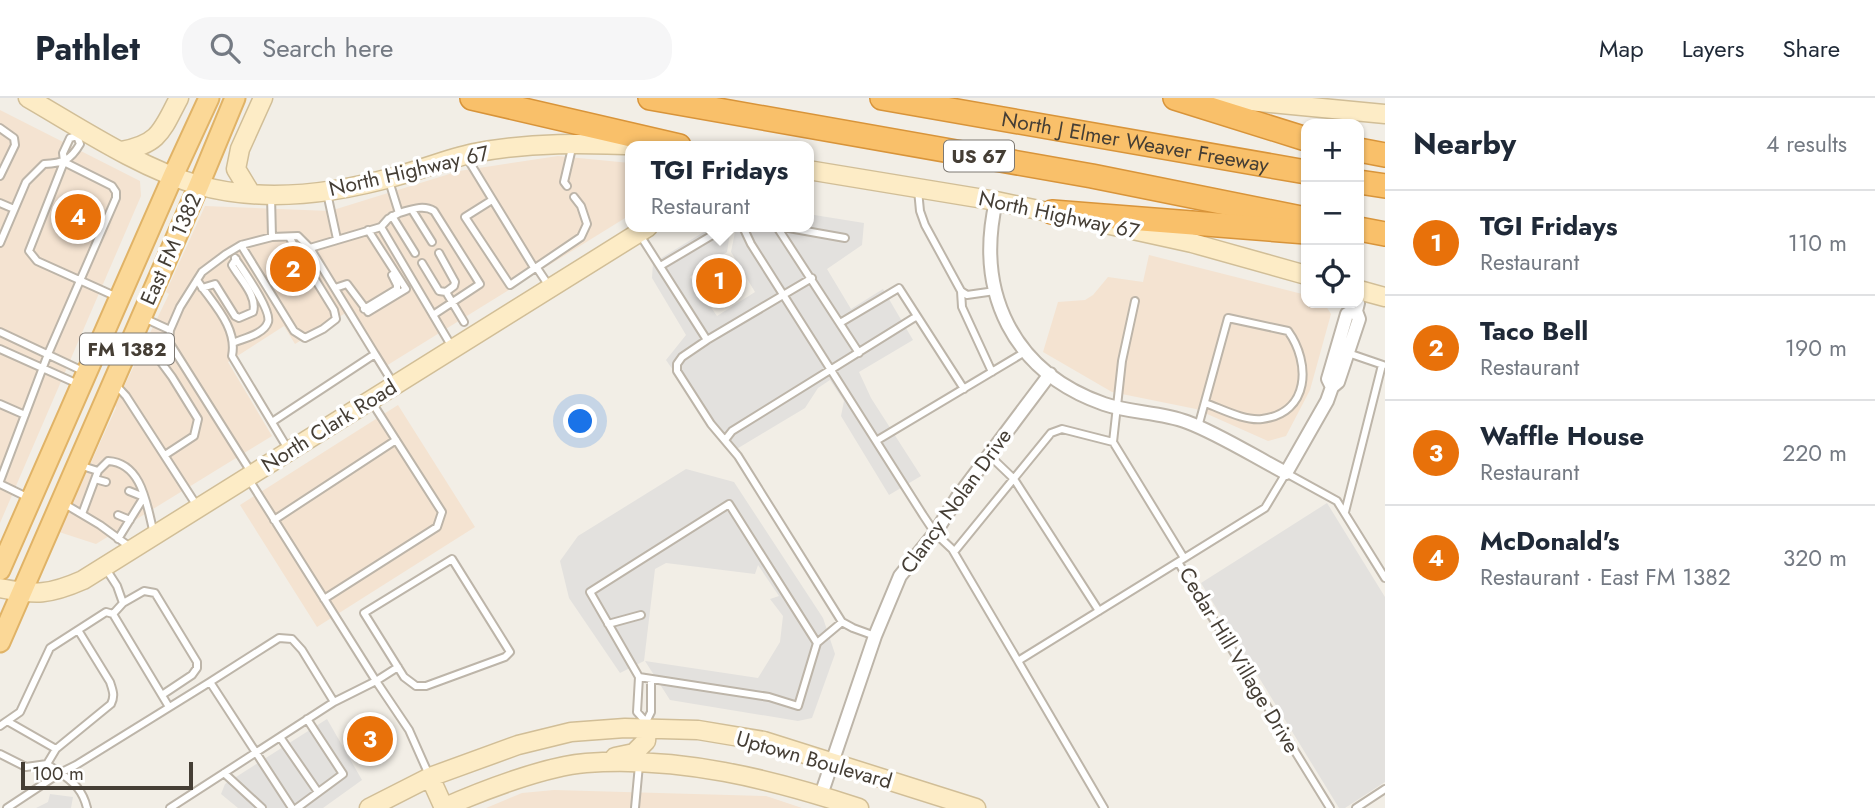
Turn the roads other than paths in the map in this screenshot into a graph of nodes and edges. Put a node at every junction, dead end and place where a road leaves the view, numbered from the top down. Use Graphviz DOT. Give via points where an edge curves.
graph roads {
  1 [pos="28,98"];
  2 [pos="179,98"];
  3 [pos="209,98"];
  4 [pos="235,98"];
  5 [pos="263,98"];
  6 [pos="472,98"];
  7 [pos="650,98"];
  8 [pos="882,98"];
  9 [pos="1175,98"];
  10 [pos="1217,98"];
  11 [pos="1251,100"];
  12 [pos="1385,114"];
  13 [pos="0,128"];
  14 [pos="79,133"];
  15 [pos="1301,137"];
  16 [pos="657,141"];
  17 [pos="573,144"];
  18 [pos="625,145"];
  19 [pos="121,151"];
  20 [pos="1364,151"];
  21 [pos="465,155"];
  22 [pos="1385,155"];
  23 [pos="64,162"];
  24 [pos="814,171"];
  25 [pos="1301,171"];
  26 [pos="0,176"];
  27 [pos="173,176"];
  28 [pos="389,178"];
  29 [pos="1364,183"];
  30 [pos="199,185"];
  31 [pos="567,186"];
  32 [pos="1385,186"];
  33 [pos="918,188"];
  34 [pos="326,191"];
  35 [pos="250,192"];
  36 [pos="271,194"];
  37 [pos="575,197"];
  38 [pos="492,200"];
  39 [pos="996,201"];
  40 [pos="0,203"];
  41 [pos="14,209"];
  42 [pos="412,210"];
  43 [pos="1052,212"];
  44 [pos="396,215"];
  45 [pos="1301,218"];
  46 [pos="381,227"];
  47 [pos="368,230"];
  48 [pos="641,232"];
  49 [pos="645,232"];
  50 [pos="718,232"];
  51 [pos="745,232"];
  52 [pos="780,232"];
  53 [pos="811,232"];
  54 [pos="1301,232"];
  55 [pos="1364,232"];
  56 [pos="1385,235"];
  57 [pos="271,237"];
  58 [pos="289,237"];
  59 [pos="845,238"];
  60 [pos="337,239"];
  61 [pos="432,242"];
  62 [pos="0,243"];
  63 [pos="242,245"];
  64 [pos="310,248"];
  65 [pos="231,251"];
  66 [pos="415,253"];
  67 [pos="439,253"];
  68 [pos="236,259"];
  69 [pos="422,263"];
  70 [pos="662,265"];
  71 [pos="537,268"];
  72 [pos="1301,274"];
  73 [pos="812,278"];
  74 [pos="79,280"];
  75 [pos="197,280"];
  76 [pos="202,288"];
  77 [pos="335,288"];
  78 [pos="550,288"];
  79 [pos="961,291"];
  80 [pos="995,291"];
  81 [pos="446,292"];
  82 [pos="783,295"];
  83 [pos="1385,297"];
  84 [pos="121,298"];
  85 [pos="1364,299"];
  86 [pos="1135,301"];
  87 [pos="452,302"];
  88 [pos="1352,308"];
  89 [pos="1359,308"];
  90 [pos="433,314"];
  91 [pos="917,316"];
  92 [pos="138,322"];
  93 [pos="464,322"];
  94 [pos="840,323"];
  95 [pos="170,330"];
  96 [pos="0,332"];
  97 [pos="102,340"];
  98 [pos="707,340"];
  99 [pos="235,342"];
  100 [pos="453,348"];
  101 [pos="0,349"];
  102 [pos="1026,352"];
  103 [pos="859,353"];
  104 [pos="1348,353"];
  105 [pos="48,354"];
  106 [pos="375,354"];
  107 [pos="1384,365"];
  108 [pos="43,369"];
  109 [pos="831,370"];
  110 [pos="992,372"];
  111 [pos="1050,374"];
  112 [pos="84,379"];
  113 [pos="112,382"];
  114 [pos="394,385"];
  115 [pos="1332,387"];
  116 [pos="964,389"];
  117 [pos="370,400"];
  118 [pos="1205,403"];
  119 [pos="0,404"];
  120 [pos="1116,406"];
  121 [pos="25,415"];
  122 [pos="272,422"];
  123 [pos="1198,427"];
  124 [pos="396,440"];
  125 [pos="725,440"];
  126 [pos="876,441"];
  127 [pos="1113,442"];
  128 [pos="289,450"];
  129 [pos="989,455"];
  130 [pos="165,456"];
  131 [pos="77,464"];
  132 [pos="98,471"];
  133 [pos="1286,473"];
  134 [pos="249,475"];
  135 [pos="95,479"];
  136 [pos="1014,479"];
  137 [pos="106,482"];
  138 [pos="0,483"];
  139 [pos="128,491"];
  140 [pos="144,497"];
  141 [pos="31,499"];
  142 [pos="61,501"];
  143 [pos="86,504"];
  144 [pos="95,507"];
  145 [pos="198,507"];
  146 [pos="1345,513"];
  147 [pos="82,514"];
  148 [pos="118,515"];
  149 [pos="130,520"];
  150 [pos="274,520"];
  151 [pos="935,533"];
  152 [pos="155,534"];
  153 [pos="125,544"];
  154 [pos="954,552"];
  155 [pos="1181,560"];
  156 [pos="104,566"];
  157 [pos="0,570"];
  158 [pos="1385,578"];
  159 [pos="0,588"];
  160 [pos="21,592"];
  161 [pos="324,599"];
  162 [pos="123,603"];
  163 [pos="1098,611"];
  164 [pos="113,614"];
  165 [pos="641,615"];
  166 [pos="842,622"];
  167 [pos="608,624"];
  168 [pos="78,630"];
  169 [pos="875,636"];
  170 [pos="0,642"];
  171 [pos="817,642"];
  172 [pos="1018,660"];
  173 [pos="398,667"];
  174 [pos="639,677"];
  175 [pos="651,679"];
  176 [pos="376,681"];
  177 [pos="210,682"];
  178 [pos="162,695"];
  179 [pos="334,702"];
  180 [pos="169,707"];
  181 [pos="307,719"];
  182 [pos="4,724"];
  183 [pos="647,725"];
  184 [pos="280,737"];
  185 [pos="56,749"];
  186 [pos="256,752"];
  187 [pos="0,754"];
  188 [pos="584,763"];
  189 [pos="639,763"];
  190 [pos="47,764"];
  191 [pos="830,764"];
  192 [pos="60,773"];
  193 [pos="223,773"];
  194 [pos="430,777"];
  195 [pos="318,792"];
  196 [pos="1384,793"];
  197 [pos="819,802"];
  198 [pos="7,808"];
  199 [pos="87,808"];
  200 [pos="170,808"];
  201 [pos="262,808"];
  202 [pos="292,808"];
  203 [pos="297,808"];
  204 [pos="369,808"];
  205 [pos="444,808"];
  206 [pos="635,808"];
  207 [pos="859,808"];
  208 [pos="976,808"];
  209 [pos="1104,808"];
  210 [pos="1330,808"];
  211 [pos="1356,808"];
  1 -- 14 [label="street, North Highway 67"];
  2 -- 19 [label="street" via="160,134 143,147"];
  3 -- 27 [label="main road, East FM 1382 / FM 1382"];
  4 -- 30 [label="main road, East FM 1382 / FM 1382"];
  5 -- 35 [label="street" via="236,169"];
  6 -- 16 [label="highway"];
  7 -- 45 [label="highway, North J Elmer Weaver Freeway / US 67"];
  8 -- 25 [label="highway, North J Elmer Weaver Freeway / US 67"];
  9 -- 15 [label="highway"];
  10 -- 11 [label="street"];
  11 -- 12 [label="street"];
  13 -- 26 [label="lane" via="14,138 15,145"];
  14 -- 19 [label="street, North Highway 67"];
  14 -- 23 [label="lane" via="70,138"];
  14 -- 23 [label="lane" via="80,144"];
  17 -- 18 [label="street, North Highway 67"];
  17 -- 21 [label="street, North Highway 67" via="527,145"];
  17 -- 31 [label="lane" via="564,182"];
  19 -- 27 [label="street, North Highway 67"];
  20 -- 22 [label="highway"];
  21 -- 28 [label="street, North Highway 67"];
  21 -- 38 [label="lane"];
  23 -- 41 [label="lane" via="44,164 26,182"];
  23 -- 74 [label="lane" via="29,251 37,261"];
  23 -- 74 [label="lane" via="116,192"];
  24 -- 33 [label="street, North Highway 67"];
  27 -- 30 [label="street, North Highway 67"];
  27 -- 84 [label="main road, East FM 1382 / FM 1382"];
  28 -- 34 [label="street, North Highway 67"];
  28 -- 44 [label="lane"];
  29 -- 32 [label="highway"];
  30 -- 35 [label="street, North Highway 67"];
  30 -- 92 [label="main road, East FM 1382 / FM 1382"];
  33 -- 39 [label="street, North Highway 67"];
  33 -- 79 [label="lane" via="925,225"];
  34 -- 36 [label="street, North Highway 67"];
  34 -- 60 [label="lane"];
  35 -- 36 [label="street, North Highway 67"];
  36 -- 57 [label="lane"];
  37 -- 71 [label="lane" via="587,224 581,237"];
  38 -- 71 [label="lane"];
  38 -- 71 [label="lane" via="465,217 510,285"];
  39 -- 43 [label="street, North Highway 67"];
  39 -- 80 [label="street" via="991,224"];
  40 -- 41 [label="lane"];
  41 -- 62 [label="lane"];
  42 -- 44 [label="lane"];
  42 -- 61 [label="lane"];
  42 -- 87 [label="lane" via="428,207 433,211 480,284"];
  43 -- 54 [label="highway"];
  43 -- 72 [label="street, North Highway 67" via="1192,243"];
  44 -- 46 [label="lane"];
  44 -- 66 [label="lane"];
  46 -- 47 [label="lane"];
  46 -- 90 [label="lane"];
  47 -- 60 [label="lane"];
  47 -- 77 [label="lane" via="406,289 368,312 347,284"];
  48 -- 78 [label="street, North Clark Road"];
  49 -- 70 [label="lane"];
  50 -- 70 [label="lane"];
  51 -- 82 [label="lane"];
  52 -- 73 [label="lane"];
  53 -- 59 [label="lane"];
  55 -- 56 [label="highway"];
  57 -- 58 [label="lane"];
  57 -- 63 [label="lane"];
  58 -- 63 [label="lane" via="336,319 305,338 294,331"];
  58 -- 64 [label="lane" via="298,236"];
  60 -- 64 [label="lane"];
  63 -- 65 [label="lane"];
  64 -- 77 [label="lane"];
  65 -- 68 [label="lane"];
  65 -- 75 [label="lane"];
  67 -- 81 [label="lane" via="455,282"];
  68 -- 76 [label="lane" via="232,265 252,297 253,312 239,318 215,284"];
  68 -- 99 [label="lane" via="269,319 255,334"];
  69 -- 81 [label="lane" via="439,291"];
  70 -- 98 [label="lane"];
  71 -- 78 [label="lane"];
  73 -- 82 [label="lane"];
  73 -- 94 [label="lane"];
  74 -- 84 [label="lane"];
  74 -- 105 [label="lane"];
  75 -- 76 [label="lane"];
  75 -- 95 [label="lane"];
  76 -- 99 [label="lane"];
  77 -- 106 [label="lane"];
  78 -- 100 [label="street, North Clark Road"];
  79 -- 80 [label="lane" via="967,295"];
  79 -- 110 [label="lane" via="962,307"];
  80 -- 102 [label="street" via="1010,333"];
  81 -- 87 [label="lane"];
  82 -- 98 [label="lane"];
  82 -- 109 [label="lane"];
  83 -- 85 [label="street"];
  84 -- 97 [label="main road, East FM 1382 / FM 1382"];
  86 -- 120 [label="lane"];
  87 -- 90 [label="lane"];
  87 -- 93 [label="lane"];
  88 -- 115 [label="street" via="1328,379"];
  89 -- 104 [label="street"];
  90 -- 100 [label="lane"];
  91 -- 94 [label="lane" via="899,288"];
  91 -- 103 [label="lane"];
  91 -- 116 [label="lane"];
  92 -- 95 [label="lane"];
  92 -- 113 [label="main road, East FM 1382 / FM 1382"];
  92 -- 130 [label="lane" via="198,419 194,436"];
  94 -- 103 [label="lane"];
  95 -- 134 [label="lane" via="169,342"];
  96 -- 105 [label="lane"];
  97 -- 112 [label="main road, East FM 1382 / FM 1382"];
  97 -- 113 [label="main road"];
  98 -- 125 [label="lane" via="682,358 677,371"];
  99 -- 122 [label="lane" via="232,356"];
  100 -- 114 [label="street, North Clark Road"];
  101 -- 108 [label="lane"];
  102 -- 110 [label="lane"];
  102 -- 111 [label="street"];
  103 -- 109 [label="lane"];
  104 -- 107 [label="lane"];
  104 -- 115 [label="street"];
  105 -- 108 [label="lane"];
  105 -- 112 [label="lane"];
  106 -- 114 [label="lane"];
  106 -- 122 [label="lane"];
  107 -- 146 [label="lane"];
  108 -- 112 [label="lane"];
  108 -- 121 [label="lane"];
  109 -- 125 [label="lane" via="732,431"];
  109 -- 126 [label="lane"];
  110 -- 116 [label="lane"];
  111 -- 120 [label="street"];
  111 -- 129 [label="street, Clancy Nolan Drive"];
  112 -- 131 [label="main road" via="93,381 92,396 69,449"];
  112 -- 141 [label="main road, East FM 1382 / FM 1382"];
  113 -- 130 [label="lane"];
  113 -- 131 [label="main road, East FM 1382 / FM 1382"];
  114 -- 117 [label="street, North Clark Road"];
  115 -- 133 [label="street"];
  116 -- 126 [label="lane"];
  117 -- 124 [label="lane"];
  117 -- 128 [label="street, North Clark Road"];
  118 -- 118 [label="lane" via="1228,318 1288,331 1302,363 1303,381 1293,406 1261,419"];
  118 -- 123 [label="lane"];
  119 -- 121 [label="lane"];
  120 -- 123 [label="street"];
  120 -- 127 [label="lane"];
  121 -- 138 [label="lane"];
  122 -- 128 [label="lane"];
  123 -- 133 [label="street"];
  124 -- 150 [label="lane"];
  124 -- 161 [label="lane" via="442,512 437,527"];
  125 -- 166 [label="lane"];
  126 -- 151 [label="lane"];
  127 -- 136 [label="lane" via="1057,429"];
  127 -- 155 [label="lane"];
  128 -- 134 [label="street, North Clark Road"];
  129 -- 136 [label="lane"];
  129 -- 151 [label="street, Clancy Nolan Drive"];
  130 -- 145 [label="lane"];
  131 -- 132 [label="lane"];
  131 -- 142 [label="main road, East FM 1382 / FM 1382"];
  132 -- 135 [label="lane"];
  132 -- 140 [label="lane" via="108,461 120,462 137,476"];
  133 -- 146 [label="lane" via="1337,501"];
  133 -- 155 [label="lane, Cedar Hill Village Drive" via="1265,508"];
  134 -- 145 [label="street, North Clark Road"];
  134 -- 150 [label="lane"];
  135 -- 137 [label="lane"];
  135 -- 143 [label="lane"];
  136 -- 154 [label="lane"];
  136 -- 163 [label="lane"];
  138 -- 141 [label="lane"];
  139 -- 140 [label="lane"];
  140 -- 149 [label="lane"];
  140 -- 152 [label="lane"];
  141 -- 157 [label="main road, East FM 1382 / FM 1382"];
  142 -- 147 [label="lane"];
  142 -- 160 [label="main road, East FM 1382 / FM 1382"];
  143 -- 144 [label="lane"];
  143 -- 147 [label="lane"];
  145 -- 152 [label="street, North Clark Road"];
  146 -- 158 [label="lane"];
  147 -- 153 [label="lane"];
  148 -- 149 [label="lane"];
  149 -- 153 [label="lane"];
  150 -- 161 [label="lane"];
  151 -- 154 [label="lane"];
  151 -- 169 [label="street, Clancy Nolan Drive" via="900,576"];
  152 -- 153 [label="street, North Clark Road"];
  153 -- 156 [label="street, North Clark Road"];
  154 -- 172 [label="lane"];
  155 -- 163 [label="lane"];
  155 -- 210 [label="lane, Cedar Hill Village Drive"];
  156 -- 160 [label="street, North Clark Road" via="58,591"];
  156 -- 162 [label="lane"];
  159 -- 160 [label="street, North Clark Road"];
  160 -- 170 [label="main road, FM 1382"];
  161 -- 176 [label="lane"];
  162 -- 164 [label="lane"];
  162 -- 178 [label="lane" via="144,591 155,593 197,662 192,676"];
  163 -- 172 [label="lane"];
  164 -- 168 [label="lane" via="106,612"];
  164 -- 178 [label="lane"];
  165 -- 167 [label="lane"];
  166 -- 169 [label="lane"];
  166 -- 171 [label="lane"];
  167 -- 171 [label="lane" via="590,592 729,504"];
  167 -- 174 [label="lane"];
  168 -- 182 [label="lane" via="50,648 20,712"];
  168 -- 185 [label="lane" via="110,682 113,699"];
  169 -- 191 [label="street, Clancy Nolan Drive"];
  171 -- 175 [label="lane" via="798,706 769,697"];
  172 -- 209 [label="lane"];
  173 -- 173 [label="lane" via="416,686 426,686 510,652 452,559 364,613"];
  173 -- 176 [label="lane"];
  174 -- 175 [label="lane"];
  174 -- 183 [label="lane" via="637,712"];
  175 -- 183 [label="lane"];
  176 -- 179 [label="lane"];
  176 -- 194 [label="lane" via="409,730"];
  177 -- 179 [label="lane" via="279,638 292,639"];
  177 -- 180 [label="lane"];
  177 -- 186 [label="lane"];
  178 -- 180 [label="lane"];
  179 -- 181 [label="lane"];
  180 -- 192 [label="lane"];
  181 -- 184 [label="lane"];
  181 -- 195 [label="lane" via="343,774"];
  182 -- 185 [label="lane"];
  183 -- 188 [label="street" via="646,741 634,753"];
  183 -- 191 [label="street, Uptown Boulevard" via="764,741"];
  183 -- 194 [label="street, Uptown Boulevard" via="571,732 518,745"];
  184 -- 186 [label="lane"];
  184 -- 195 [label="lane"];
  185 -- 190 [label="lane"];
  186 -- 193 [label="lane"];
  186 -- 202 [label="lane"];
  187 -- 190 [label="lane" via="26,767"];
  188 -- 189 [label="street, Uptown Boulevard"];
  188 -- 205 [label="street, Uptown Boulevard"];
  189 -- 197 [label="street, Uptown Boulevard" via="719,771"];
  189 -- 206 [label="lane"];
  190 -- 192 [label="lane"];
  191 -- 197 [label="street, Clancy Nolan Drive"];
  191 -- 208 [label="street, Uptown Boulevard"];
  192 -- 198 [label="lane"];
  192 -- 199 [label="lane" via="75,783"];
  193 -- 200 [label="lane"];
  193 -- 201 [label="lane"];
  194 -- 204 [label="street, Uptown Boulevard"];
  194 -- 205 [label="street"];
  195 -- 203 [label="lane"];
  196 -- 211 [label="lane"];
  197 -- 207 [label="street, Uptown Boulevard"];
}
